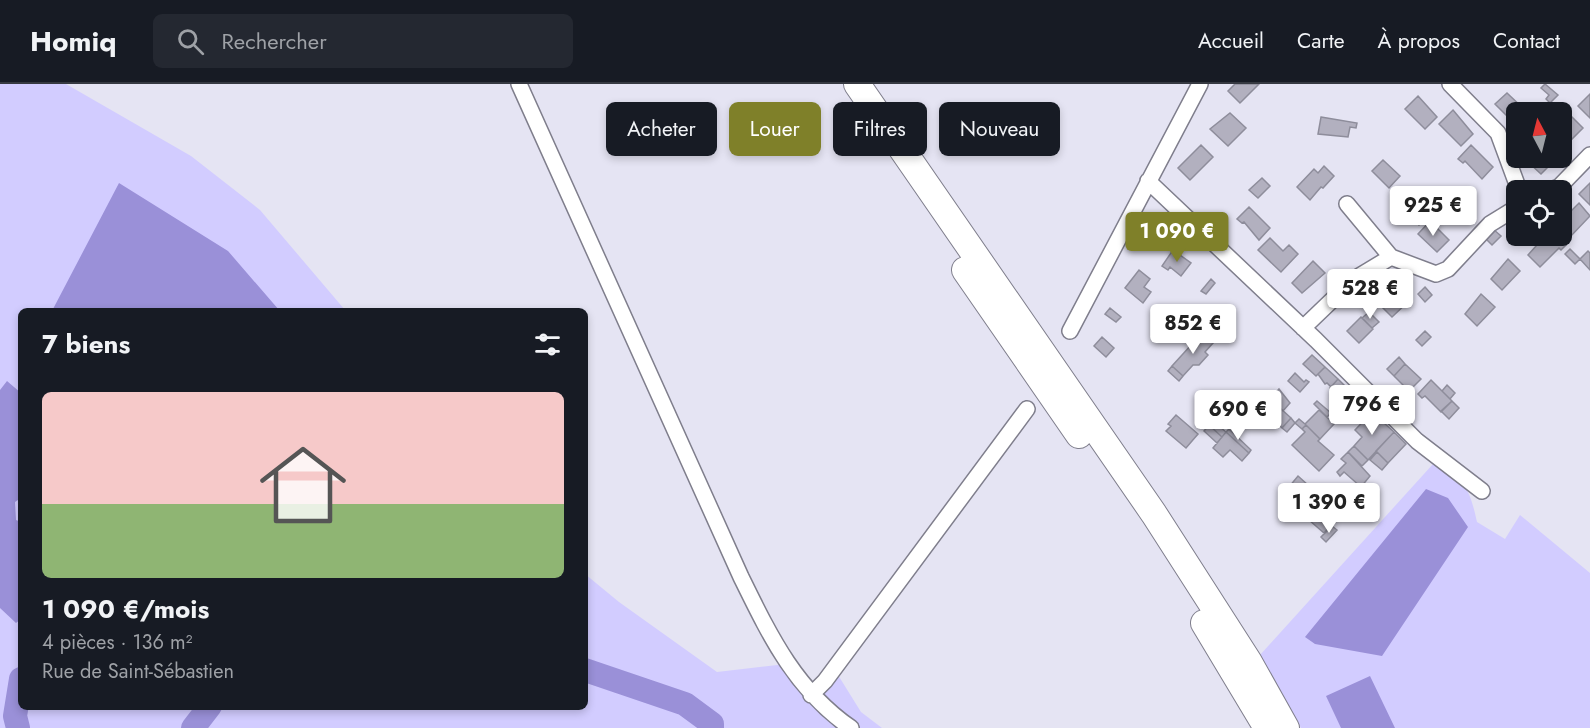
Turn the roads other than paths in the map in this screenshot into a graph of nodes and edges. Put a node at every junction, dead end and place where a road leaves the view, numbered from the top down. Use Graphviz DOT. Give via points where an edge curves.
graph roads {
  1 [pos="519,84"];
  2 [pos="838,84"];
  3 [pos="857,84"];
  4 [pos="1200,84"];
  5 [pos="1450,84"];
  6 [pos="1590,155"];
  7 [pos="1514,180"];
  8 [pos="1565,180"];
  9 [pos="1148,181"];
  10 [pos="1347,204"];
  11 [pos="1506,214"];
  12 [pos="1391,257"];
  13 [pos="1303,328"];
  14 [pos="1070,331"];
  15 [pos="1027,409"];
  16 [pos="1482,491"];
  17 [pos="811,694"];
  18 [pos="851,728"];
  19 [pos="1267,728"];
  20 [pos="1286,728"];
  1 -- 17 [label="street" via="741,577 769,632"];
  2 -- 19 [label="highway" via="1145,531"];
  3 -- 20 [label="highway" via="1154,514 1249,662"];
  4 -- 9 [label="street"];
  5 -- 7 [label="street" via="1498,133"];
  6 -- 8 [label="street"];
  9 -- 13 [label="street"];
  9 -- 14 [label="street"];
  10 -- 12 [label="street"];
  11 -- 12 [label="street" via="1490,224 1448,269 1436,274"];
  12 -- 13 [label="street" via="1353,280"];
  13 -- 16 [label="street" via="1418,441"];
  15 -- 17 [label="street" via="825,681"];
  17 -- 18 [label="street"];
}
